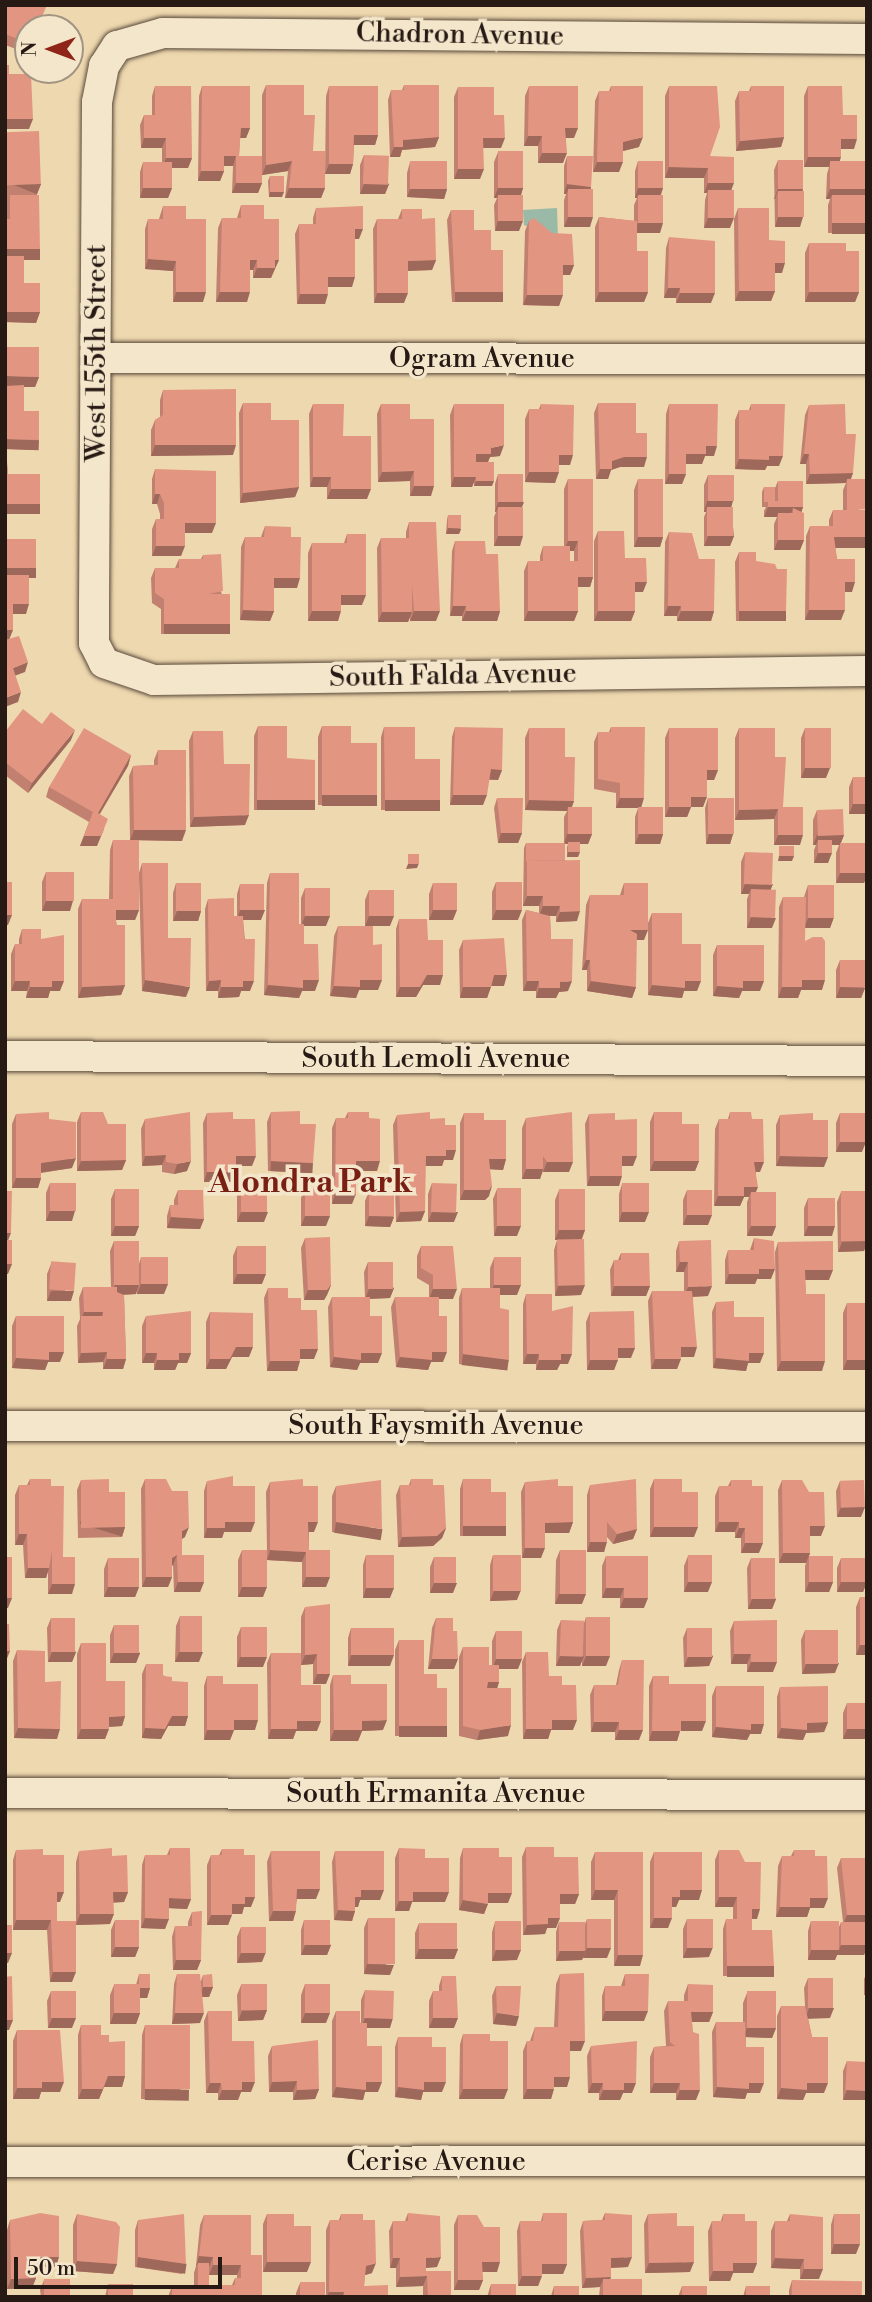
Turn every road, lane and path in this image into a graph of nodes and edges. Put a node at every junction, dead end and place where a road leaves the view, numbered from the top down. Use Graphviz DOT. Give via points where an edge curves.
graph roads {
  1 [pos="867,39"];
  2 [pos="97,102"];
  3 [pos="97,358"];
  4 [pos="867,359"];
  5 [pos="94,603"];
  6 [pos="867,671"];
  7 [pos="5,1056"];
  8 [pos="867,1061"];
  9 [pos="5,1426"];
  10 [pos="867,1427"];
  11 [pos="5,1793"];
  12 [pos="867,1795"];
  13 [pos="867,2161"];
  14 [pos="5,2162"];
  1 -- 2 [label="street, Chadron Avenue" via="163,33 117,46 104,66"];
  2 -- 3 [label="street, West 155th Street"];
  3 -- 4 [label="street, Ogram Avenue"];
  3 -- 5 [label="street, West 155th Street"];
  5 -- 6 [label="street, South Falda Avenue" via="94,643 104,663 154,680"];
  7 -- 8 [label="street, South Lemoli Avenue"];
  9 -- 10 [label="street, South Faysmith Avenue"];
  11 -- 12 [label="street, South Ermanita Avenue"];
  13 -- 14 [label="street, Cerise Avenue"];
}
